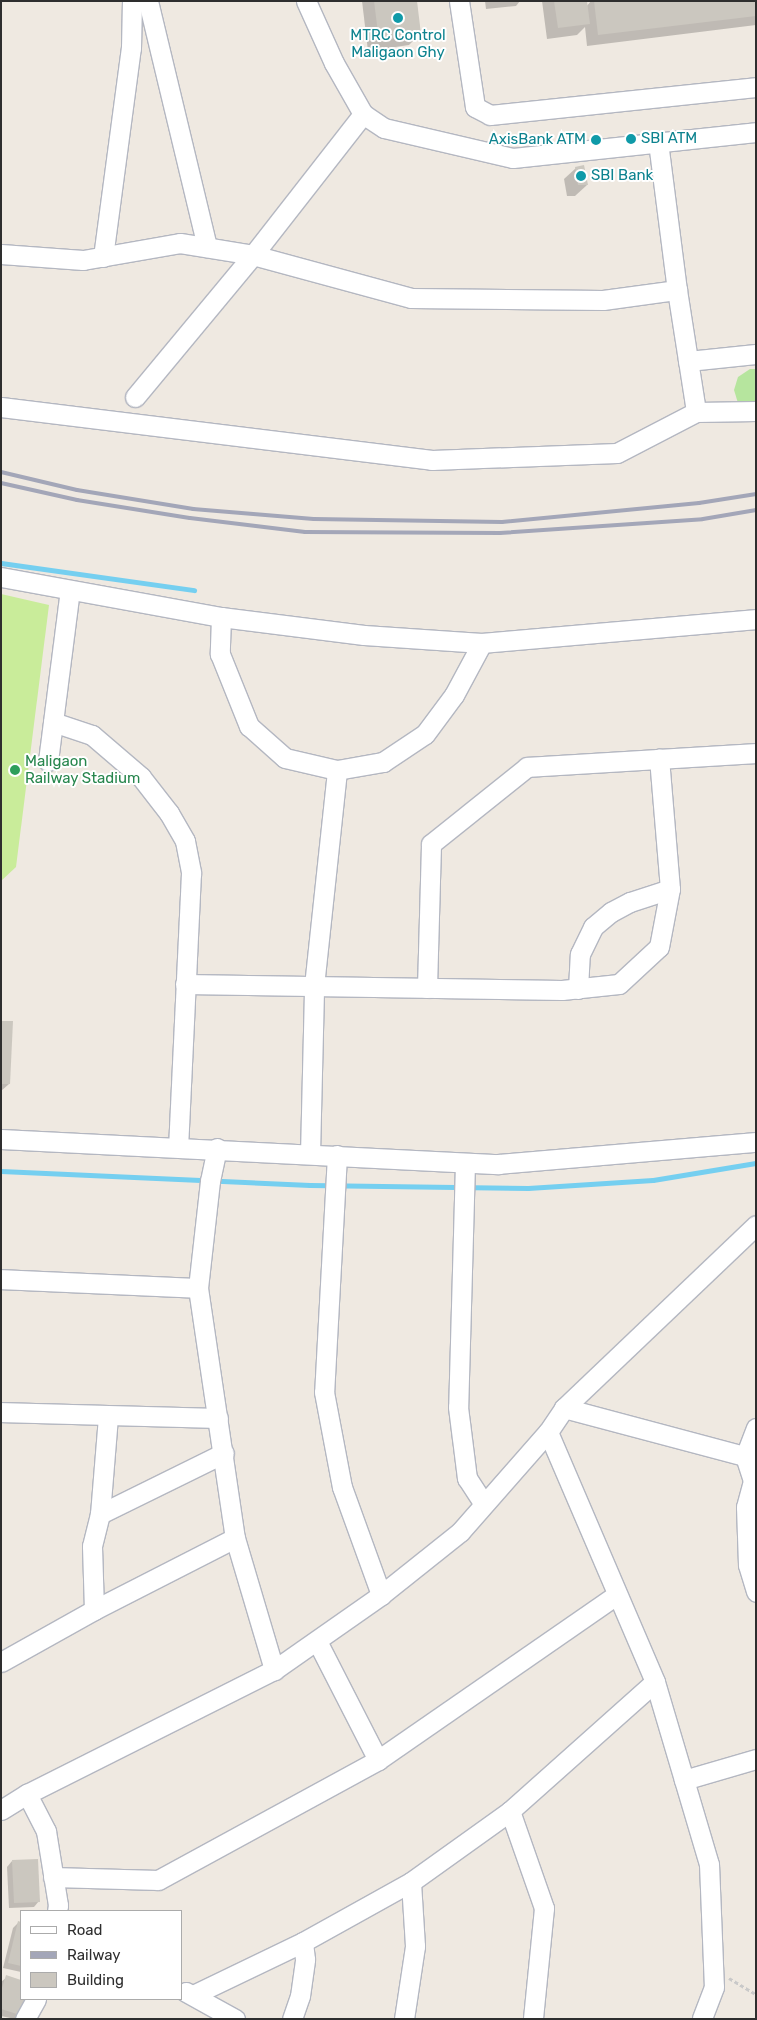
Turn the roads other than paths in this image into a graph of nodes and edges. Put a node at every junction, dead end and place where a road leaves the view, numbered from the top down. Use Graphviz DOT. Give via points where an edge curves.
graph roads {
  1 [pos="132,1"];
  2 [pos="148,1"];
  3 [pos="306,1"];
  4 [pos="459,1"];
  5 [pos="756,87"];
  6 [pos="363,114"];
  7 [pos="756,132"];
  8 [pos="658,142"];
  9 [pos="207,247"];
  10 [pos="1,254"];
  11 [pos="253,255"];
  12 [pos="103,257"];
  13 [pos="677,290"];
  14 [pos="756,354"];
  15 [pos="688,362"];
  16 [pos="135,398"];
  17 [pos="1,407"];
  18 [pos="756,410"];
  19 [pos="696,412"];
  20 [pos="1,577"];
  21 [pos="70,590"];
  22 [pos="221,617"];
  23 [pos="756,619"];
  24 [pos="482,643"];
  25 [pos="53,722"];
  26 [pos="756,753"];
  27 [pos="659,758"];
  28 [pos="48,762"];
  29 [pos="336,770"];
  30 [pos="670,889"];
  31 [pos="186,984"];
  32 [pos="314,986"];
  33 [pos="427,988"];
  34 [pos="578,989"];
  35 [pos="1,1139"];
  36 [pos="756,1142"];
  37 [pos="178,1146"];
  38 [pos="218,1148"];
  39 [pos="310,1154"];
  40 [pos="337,1155"];
  41 [pos="465,1163"];
  42 [pos="756,1225"];
  43 [pos="1,1279"];
  44 [pos="198,1288"];
  45 [pos="564,1408"];
  46 [pos="1,1412"];
  47 [pos="108,1416"];
  48 [pos="218,1418"];
  49 [pos="756,1428"];
  50 [pos="548,1432"];
  51 [pos="224,1453"];
  52 [pos="745,1456"];
  53 [pos="484,1504"];
  54 [pos="100,1514"];
  55 [pos="235,1538"];
  56 [pos="756,1592"];
  57 [pos="380,1595"];
  58 [pos="616,1595"];
  59 [pos="94,1610"];
  60 [pos="318,1640"];
  61 [pos="1,1662"];
  62 [pos="274,1670"];
  63 [pos="655,1682"];
  64 [pos="756,1759"];
  65 [pos="378,1760"];
  66 [pos="684,1780"];
  67 [pos="27,1794"];
  68 [pos="1,1810"];
  69 [pos="510,1811"];
  70 [pos="53,1877"];
  71 [pos="411,1882"];
  72 [pos="57,1910"];
  73 [pos="303,1942"];
  74 [pos="187,1993"];
  75 [pos="235,2019"];
  76 [pos="292,2019"];
  77 [pos="404,2019"];
  78 [pos="533,2019"];
  79 [pos="702,2019"];
  1 -- 12 [label="street" via="131,48"];
  2 -- 9 [label="street"];
  3 -- 6 [label="street" via="334,63"];
  4 -- 5 [label="street" via="475,108 490,114"];
  6 -- 8 [label="street" via="384,128 513,158"];
  6 -- 11 [label="street"];
  7 -- 8 [label="street"];
  8 -- 13 [label="street"];
  9 -- 11 [label="street"];
  9 -- 12 [label="street" via="180,243"];
  10 -- 12 [label="street" via="83,260"];
  11 -- 13 [label="street" via="411,298 603,300"];
  11 -- 16 [label="street"];
  13 -- 15 [label="street"];
  14 -- 15 [label="street"];
  15 -- 19 [label="street"];
  17 -- 19 [label="street" via="432,460 617,453"];
  18 -- 19 [label="street"];
  20 -- 21 [label="street"];
  21 -- 22 [label="street"];
  21 -- 25 [label="street"];
  22 -- 24 [label="street" via="364,634"];
  22 -- 29 [label="street" via="220,654 249,726 286,758"];
  23 -- 24 [label="street"];
  24 -- 29 [label="street" via="454,695 426,734 383,762"];
  25 -- 28 [label="street"];
  25 -- 31 [label="street" via="92,735 141,777 170,813 185,841 191,873"];
  26 -- 27 [label="street"];
  27 -- 30 [label="street"];
  27 -- 33 [label="street" via="527,767 431,844"];
  29 -- 32 [label="street"];
  30 -- 34 [label="street" via="630,902 593,927 580,954"];
  30 -- 34 [label="street" via="659,947 619,984"];
  31 -- 32 [label="street"];
  31 -- 37 [label="street"];
  32 -- 33 [label="street"];
  32 -- 39 [label="street"];
  33 -- 34 [label="street"];
  35 -- 37 [label="street"];
  36 -- 41 [label="street" via="498,1164"];
  37 -- 38 [label="street"];
  38 -- 39 [label="street"];
  38 -- 44 [label="street" via="210,1181"];
  39 -- 40 [label="street"];
  40 -- 41 [label="street"];
  40 -- 57 [label="street" via="324,1392 342,1488"];
  41 -- 53 [label="street" via="458,1407 467,1478"];
  42 -- 45 [label="street"];
  43 -- 44 [label="street"];
  44 -- 48 [label="street"];
  45 -- 50 [label="street"];
  45 -- 52 [label="street"];
  46 -- 47 [label="street"];
  47 -- 48 [label="street"];
  47 -- 54 [label="street"];
  48 -- 51 [label="street"];
  49 -- 52 [label="street"];
  50 -- 53 [label="street"];
  50 -- 58 [label="street"];
  51 -- 54 [label="street"];
  51 -- 55 [label="street"];
  52 -- 56 [label="street" via="753,1481 746,1507 748,1565"];
  53 -- 57 [label="street" via="460,1532"];
  54 -- 59 [label="street" via="92,1546"];
  55 -- 59 [label="street"];
  55 -- 62 [label="street"];
  57 -- 60 [label="street"];
  58 -- 63 [label="street"];
  58 -- 65 [label="street"];
  59 -- 61 [label="street"];
  60 -- 62 [label="street"];
  60 -- 65 [label="street"];
  62 -- 67 [label="street"];
  63 -- 66 [label="street"];
  63 -- 69 [label="street"];
  64 -- 66 [label="street"];
  65 -- 70 [label="street" via="158,1880"];
  66 -- 79 [label="street" via="709,1864 714,1987"];
  67 -- 68 [label="street"];
  67 -- 70 [label="street" via="46,1831"];
  69 -- 71 [label="street"];
  69 -- 78 [label="street" via="544,1908"];
  70 -- 72 [label="street"];
  71 -- 73 [label="street"];
  71 -- 77 [label="street" via="415,1946"];
  73 -- 74 [label="street"];
  73 -- 76 [label="street" via="306,1959 300,1996"];
  74 -- 75 [label="street"];
}
